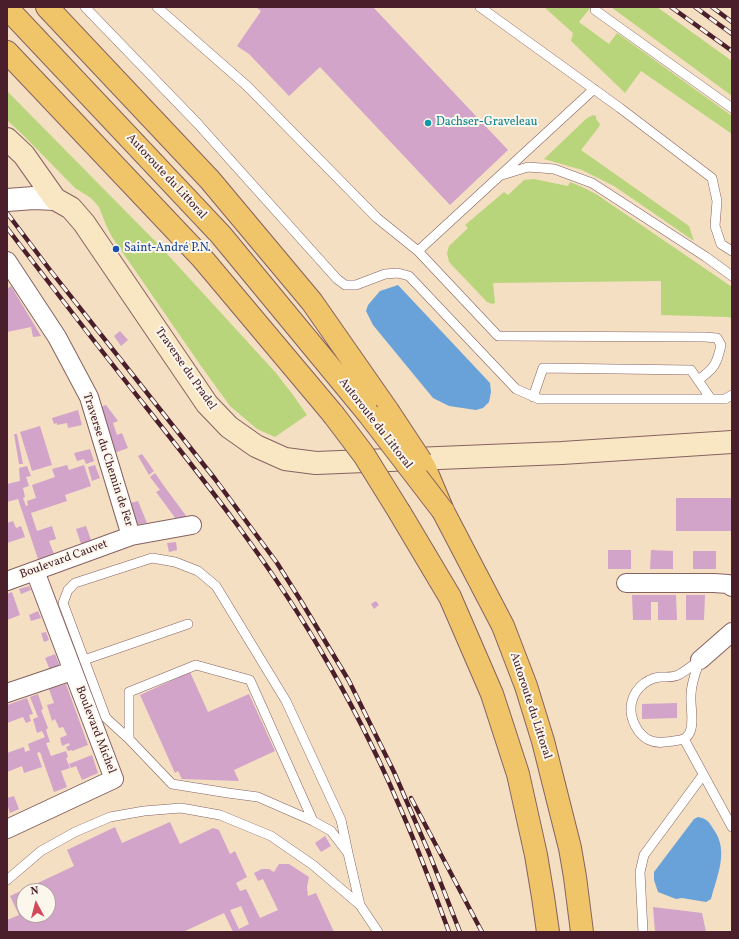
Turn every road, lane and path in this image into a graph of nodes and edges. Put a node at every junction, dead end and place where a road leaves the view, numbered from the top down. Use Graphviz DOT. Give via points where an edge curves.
graph roads {
  1 [pos="47,7"];
  2 [pos="85,7"];
  3 [pos="157,7"];
  4 [pos="480,7"];
  5 [pos="7,8"];
  6 [pos="595,10"];
  7 [pos="7,52"];
  8 [pos="594,89"];
  9 [pos="732,108"];
  10 [pos="7,139"];
  11 [pos="499,176"];
  12 [pos="55,199"];
  13 [pos="7,200"];
  14 [pos="418,251"];
  15 [pos="732,252"];
  16 [pos="7,261"];
  17 [pos="732,276"];
  18 [pos="698,380"];
  19 [pos="732,395"];
  20 [pos="534,397"];
  21 [pos="711,399"];
  22 [pos="732,442"];
  23 [pos="562,453"];
  24 [pos="732,457"];
  25 [pos="443,511"];
  26 [pos="192,525"];
  27 [pos="131,536"];
  28 [pos="35,571"];
  29 [pos="7,581"];
  30 [pos="626,583"];
  31 [pos="732,587"];
  32 [pos="188,624"];
  33 [pos="732,632"];
  34 [pos="700,660"];
  35 [pos="78,665"];
  36 [pos="7,693"];
  37 [pos="129,739"];
  38 [pos="684,739"];
  39 [pos="704,775"];
  40 [pos="313,822"];
  41 [pos="732,827"];
  42 [pos="7,829"];
  43 [pos="348,853"];
  44 [pos="7,880"];
  45 [pos="360,905"];
  46 [pos="378,932"];
  47 [pos="548,932"];
  48 [pos="582,932"];
  49 [pos="644,932"];
  1 -- 25 [label="highway, bridge" via="215,186 312,302 424,466"];
  2 -- 20 [label="lane" via="198,124 337,279 345,285 356,285 385,274 398,273 409,276 516,389"];
  3 -- 14 [label="lane" via="247,86 377,218"];
  4 -- 8 [label="lane"];
  5 -- 25 [label="highway, Autoroute du Littoral, bridge" via="221,235 367,412"];
  6 -- 9 [label="lane"];
  7 -- 47 [label="highway, bridge" via="202,258 333,414 364,455 400,513 450,597 492,694 518,774 536,855"];
  8 -- 11 [label="lane"];
  8 -- 15 [label="lane" via="712,178 717,201 715,226 720,244"];
  10 -- 12 [label="main road, Traverse du Pradel" via="24,155"];
  11 -- 14 [label="lane"];
  11 -- 17 [label="lane" via="528,167 554,169 592,182"];
  12 -- 13 [label="street"];
  12 -- 23 [label="main road, Traverse du Pradel" via="71,208 84,223 207,404 229,427 256,446 285,459 316,463"];
  14 -- 18 [label="lane" via="498,336 717,338 721,345 718,360 709,373"];
  16 -- 27 [label="street, Traverse du Chemin de Fer" via="57,337 89,397"];
  18 -- 20 [label="lane" via="691,370 543,368"];
  18 -- 21 [label="lane"];
  19 -- 21 [label="lane" via="725,399"];
  20 -- 21 [label="lane"];
  22 -- 23 [label="main road"];
  23 -- 24 [label="main road"];
  25 -- 48 [label="highway, Autoroute du Littoral" via="503,626 526,686 570,848"];
  26 -- 27 [label="street, Boulevard Cauvet"];
  27 -- 28 [label="street, Boulevard Cauvet"];
  28 -- 29 [label="street, Boulevard Cauvet"];
  28 -- 35 [label="street, Boulevard Michel"];
  30 -- 31 [label="street" via="714,583 728,584"];
  32 -- 35 [label="lane"];
  33 -- 34 [label="street"];
  34 -- 38 [label="lane" via="690,694 691,729"];
  34 -- 38 [label="lane" via="680,675 651,679 643,684 634,694 630,709 635,725 649,740 666,742"];
  35 -- 36 [label="street"];
  35 -- 37 [label="lane" via="106,718"];
  35 -- 42 [label="street, Boulevard Michel" via="114,779"];
  35 -- 43 [label="lane" via="63,603 68,590 75,583 152,558 175,562 198,571 216,586 286,701 341,820"];
  37 -- 40 [label="lane" via="172,784 258,797"];
  37 -- 40 [label="lane" via="129,692 196,665 250,680"];
  38 -- 39 [label="lane"];
  39 -- 41 [label="lane"];
  39 -- 49 [label="lane" via="644,856 640,872"];
  40 -- 43 [label="lane" via="331,831"];
  43 -- 45 [label="lane"];
  44 -- 45 [label="lane" via="41,851 75,832 110,817 181,808 220,815 271,836 313,865"];
  45 -- 46 [label="lane"];
}
